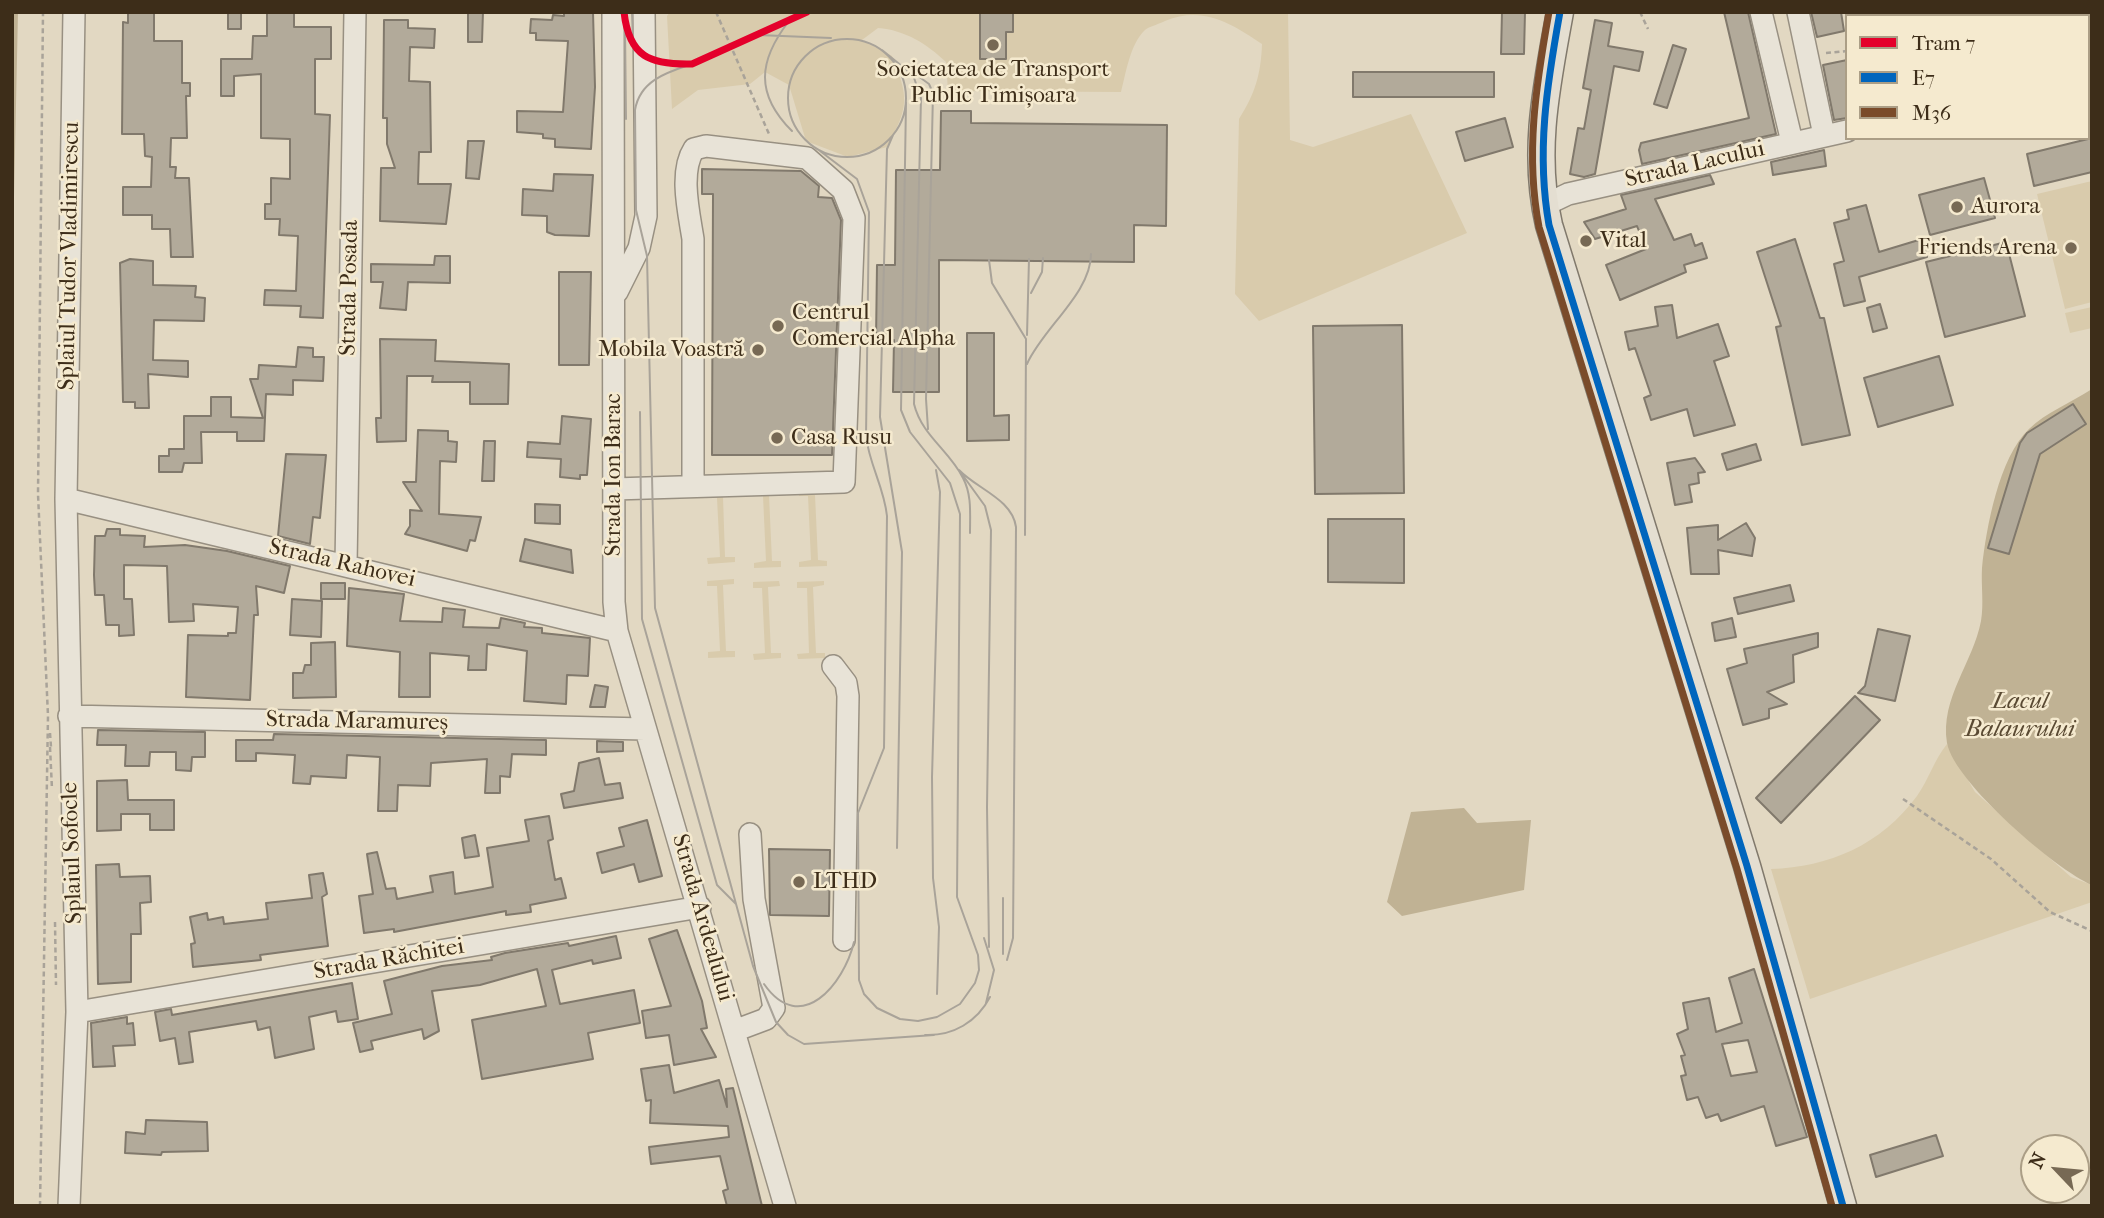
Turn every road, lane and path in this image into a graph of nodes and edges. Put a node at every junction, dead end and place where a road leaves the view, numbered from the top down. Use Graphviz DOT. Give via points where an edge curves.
graph roads {
  1 [pos="43,12"];
  2 [pos="75,12"];
  3 [pos="355,12"];
  4 [pos="612,12"];
  5 [pos="644,12"];
  6 [pos="716,12"];
  7 [pos="1560,12"];
  8 [pos="1640,12"];
  9 [pos="1761,12"];
  10 [pos="1798,12"];
  11 [pos="1648,30"];
  12 [pos="1845,131"];
  13 [pos="1824,135"];
  14 [pos="1792,142"];
  15 [pos="778,155"];
  16 [pos="1545,205"];
  17 [pos="614,318"];
  18 [pos="693,485"];
  19 [pos="614,489"];
  20 [pos="66,499"];
  21 [pos="346,565"];
  22 [pos="617,631"];
  23 [pos="833,666"];
  24 [pos="69,716"];
  25 [pos="645,729"];
  26 [pos="1903,799"];
  27 [pos="750,834"];
  28 [pos="700,907"];
  29 [pos="2092,931"];
  30 [pos="844,940"];
  31 [pos="77,1012"];
  32 [pos="734,1031"];
  33 [pos="40,1206"];
  34 [pos="69,1206"];
  35 [pos="785,1206"];
  36 [pos="1843,1206"];
  1 -- 33 [label="path" via="38,494 48,716"];
  2 -- 20 [label="street, Splaiul Tudor Vladimirescu"];
  3 -- 21 [label="street, Strada Posada"];
  4 -- 17 [label="street, Strada Ion Barac"];
  5 -- 17 [label="street, Strada Ion Barac" via="646,216 639,248 619,287"];
  6 -- 15 [label="path"];
  7 -- 16 [label="main road" via="1542,116"];
  8 -- 11 [label="path"];
  9 -- 14 [label="street"];
  10 -- 13 [label="street"];
  12 -- 13 [label="street, Strada Lacului"];
  13 -- 14 [label="street, Strada Lacului"];
  14 -- 16 [label="street, Strada Lacului" via="1568,194"];
  15 -- 18 [label="street" via="706,146 694,149 688,158 687,202 693,239"];
  15 -- 18 [label="street" via="814,161 843,190 854,218 844,482"];
  16 -- 36 [label="main road" via="1754,891"];
  17 -- 19 [label="street, Strada Ion Barac"];
  18 -- 19 [label="street"];
  19 -- 22 [label="street, Strada Ion Barac"];
  20 -- 21 [label="street, Strada Rahovei"];
  20 -- 24 [label="street, Splaiul Sofocle"];
  21 -- 22 [label="street, Strada Rahovei"];
  22 -- 25 [label="street, Strada Ardealului"];
  23 -- 30 [label="street" via="846,683 848,696"];
  24 -- 25 [label="street, Strada Maramureș"];
  24 -- 31 [label="street, Splaiul Sofocle"];
  25 -- 28 [label="street, Strada Ardealului"];
  26 -- 29 [label="path" via="1991,859 2050,912"];
  27 -- 32 [label="street" via="754,899 774,1007 766,1019"];
  28 -- 31 [label="street, Strada Răchitei"];
  28 -- 32 [label="street, Strada Ardealului"];
  31 -- 34 [label="street, Splaiul Sofocle"];
  32 -- 35 [label="street, Strada Ardealului"];
}
